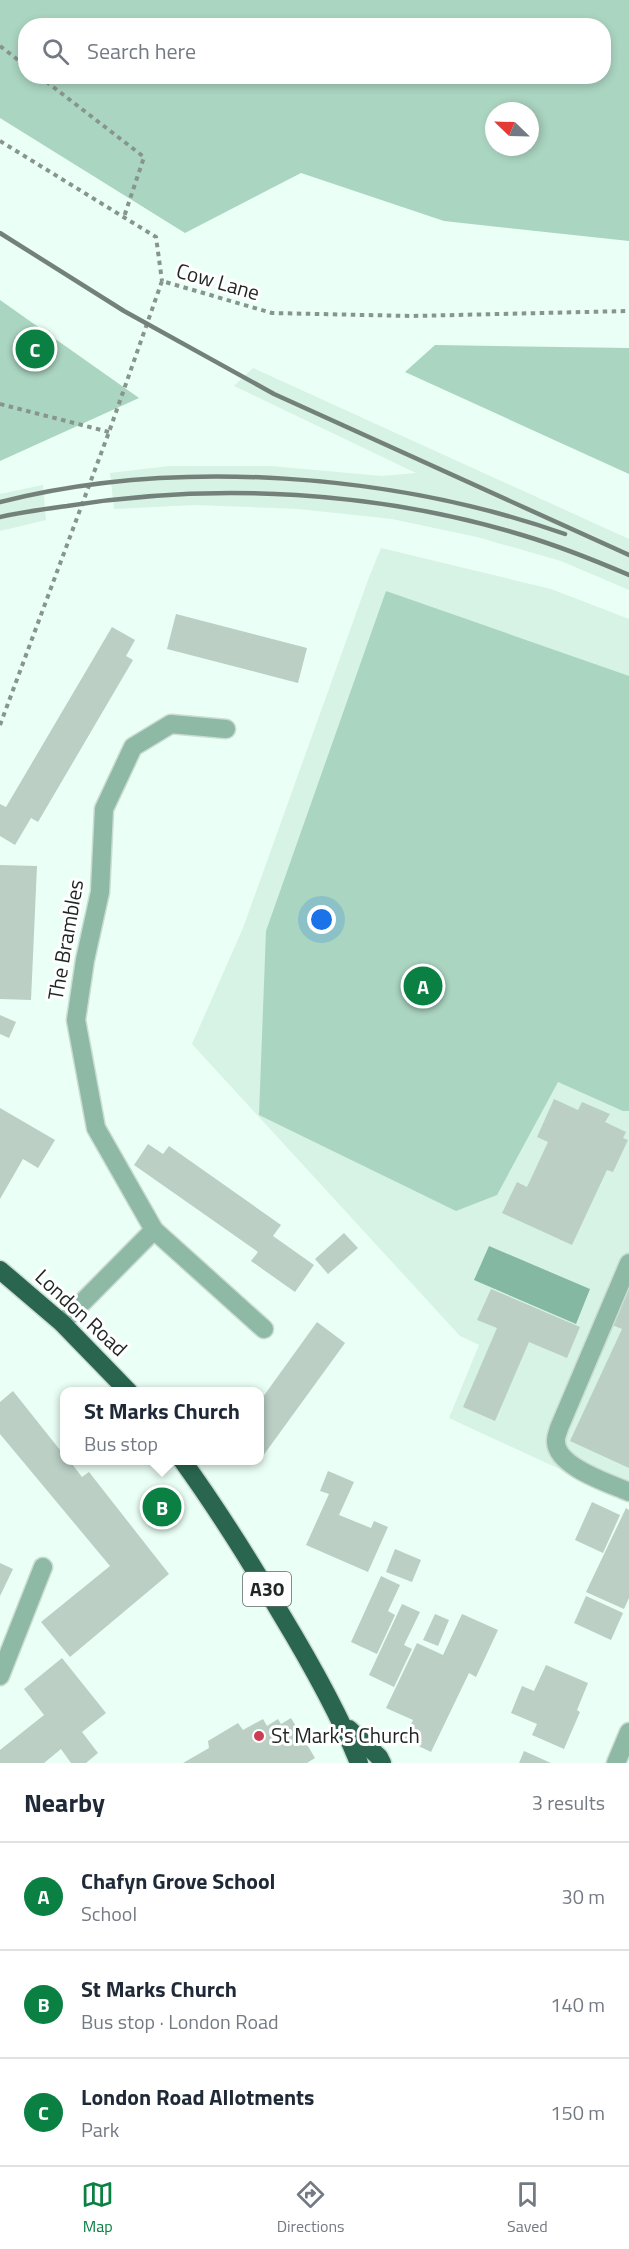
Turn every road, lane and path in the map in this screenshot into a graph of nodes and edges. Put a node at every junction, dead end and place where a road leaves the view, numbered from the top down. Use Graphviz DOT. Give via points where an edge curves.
graph roads {
  1 [pos="0,46"];
  2 [pos="18,60"];
  3 [pos="49,84"];
  4 [pos="0,141"];
  5 [pos="124,217"];
  6 [pos="162,281"];
  7 [pos="629,311"];
  8 [pos="0,404"];
  9 [pos="109,432"];
  10 [pos="0,725"];
  11 [pos="226,729"];
  12 [pos="154,1230"];
  13 [pos="629,1263"];
  14 [pos="0,1270"];
  15 [pos="62,1323"];
  16 [pos="264,1329"];
  17 [pos="124,1387"];
  18 [pos="185,1465"];
  19 [pos="629,1492"];
  20 [pos="43,1567"];
  21 [pos="0,1676"];
  22 [pos="343,1723"];
  23 [pos="629,1732"];
  24 [pos="359,1763"];
  25 [pos="382,1763"];
  26 [pos="616,1763"];
  1 -- 2 [label="path"];
  3 -- 5 [label="path" via="144,157"];
  4 -- 5 [label="path"];
  5 -- 6 [label="path" via="156,237"];
  6 -- 7 [label="path, Cow Lane" via="272,314 412,316"];
  6 -- 9 [label="path, Cow Lane"];
  8 -- 9 [label="path"];
  9 -- 10 [label="path, Cow Lane"];
  11 -- 12 [label="street, The Brambles" via="171,724 133,747 104,809 100,892 75,1020 96,1128"];
  12 -- 15 [label="street"];
  12 -- 16 [label="street, The Brambles"];
  13 -- 19 [label="street" via="555,1442 570,1464"];
  14 -- 15 [label="highway, London Road"];
  15 -- 17 [label="highway, London Road"];
  18 -- 22 [label="highway, A30" via="250,1561"];
  20 -- 21 [label="street"];
  22 -- 24 [label="highway, A30"];
  22 -- 25 [label="highway, A30"];
  23 -- 26 [label="street"];
}
